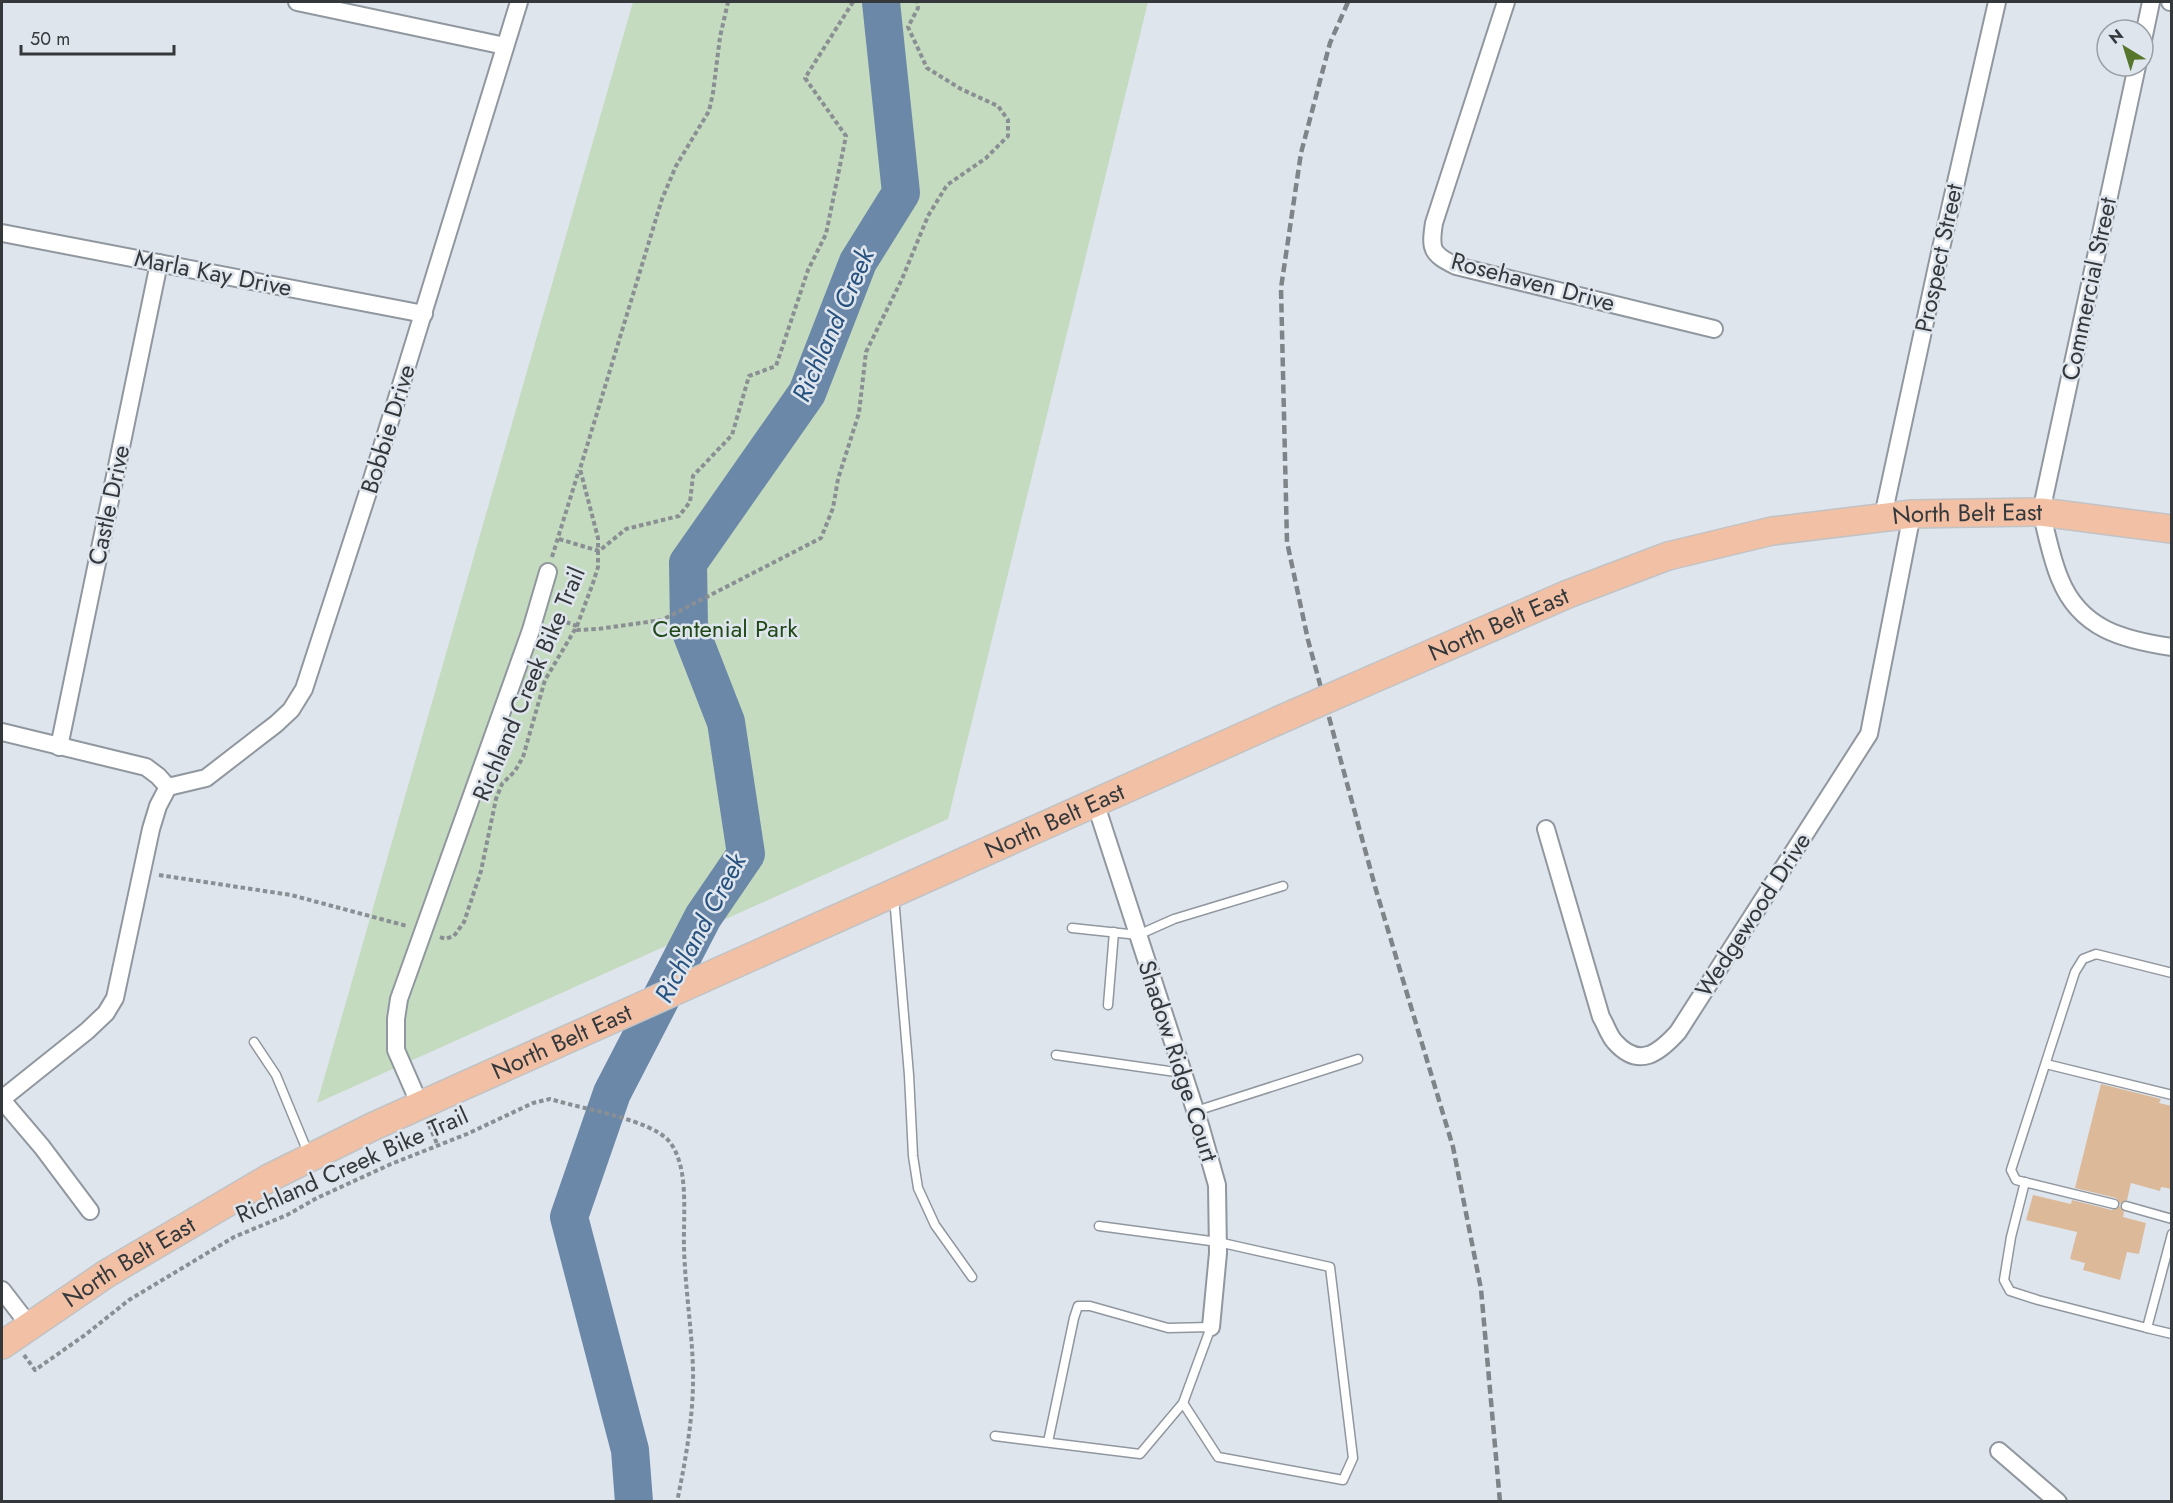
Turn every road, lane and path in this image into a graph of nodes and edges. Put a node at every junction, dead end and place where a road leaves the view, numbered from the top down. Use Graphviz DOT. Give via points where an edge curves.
graph roads {
  1 [pos="297,2"];
  2 [pos="519,2"];
  3 [pos="728,2"];
  4 [pos="853,2"];
  5 [pos="917,2"];
  6 [pos="1506,2"];
  7 [pos="1997,2"];
  8 [pos="2151,2"];
  9 [pos="2148,18"];
  10 [pos="505,46"];
  11 [pos="2134,78"];
  12 [pos="2,233"];
  13 [pos="159,263"];
  14 [pos="424,314"];
  15 [pos="1714,329"];
  16 [pos="580,469"];
  17 [pos="2041,512"];
  18 [pos="1912,514"];
  19 [pos="1883,516"];
  20 [pos="2172,529"];
  21 [pos="559,539"];
  22 [pos="599,551"];
  23 [pos="548,572"];
  24 [pos="566,622"];
  25 [pos="577,626"];
  26 [pos="2172,647"];
  27 [pos="2,732"];
  28 [pos="59,747"];
  29 [pos="168,787"];
  30 [pos="1095,802"];
  31 [pos="1546,829"];
  32 [pos="141,872"];
  33 [pos="1283,886"];
  34 [pos="894,894"];
  35 [pos="1072,928"];
  36 [pos="423,931"];
  37 [pos="1114,932"];
  38 [pos="1138,934"];
  39 [pos="2172,973"];
  40 [pos="1108,1005"];
  41 [pos="254,1042"];
  42 [pos="1056,1055"];
  43 [pos="1358,1059"];
  44 [pos="2046,1064"];
  45 [pos="1183,1073"];
  46 [pos="2172,1095"];
  47 [pos="2,1099"];
  48 [pos="420,1105"];
  49 [pos="1196,1111"];
  50 [pos="310,1158"];
  51 [pos="2025,1182"];
  52 [pos="2114,1204"];
  53 [pos="2126,1206"];
  54 [pos="90,1211"];
  55 [pos="2172,1219"];
  56 [pos="1099,1226"];
  57 [pos="2172,1234"];
  58 [pos="1218,1242"];
  59 [pos="972,1277"];
  60 [pos="2,1290"];
  61 [pos="29,1325"];
  62 [pos="1211,1327"];
  63 [pos="2147,1328"];
  64 [pos="2172,1334"];
  65 [pos="2,1345"];
  66 [pos="35,1370"];
  67 [pos="1183,1403"];
  68 [pos="995,1436"];
  69 [pos="1048,1442"];
  70 [pos="1999,1451"];
  71 [pos="677,1502"];
  72 [pos="2058,1502"];
  1 -- 10 [label="street"];
  2 -- 10 [label="street, Bobbie Drive"];
  3 -- 16 [label="path" via="709,111 676,166 662,200"];
  4 -- 22 [label="path" via="805,78 846,136 826,234 808,270 776,366 749,376 732,435 693,476 690,502 679,516 626,530"];
  5 -- 25 [label="path" via="908,27 927,68 998,106 1008,120 1008,136 986,158 947,185 928,216 866,352 859,412 838,479 834,508 820,538 662,620 598,629 577,630"];
  6 -- 15 [label="street, Rosehaven Drive" via="1434,223 1431,243 1436,253 1456,266"];
  7 -- 19 [label="street, Prospect Street"];
  8 -- 9 [label="street"];
  10 -- 14 [label="street, Bobbie Drive"];
  11 -- 17 [label="street, Commercial Street"];
  12 -- 13 [label="street, Marla Kay Drive"];
  13 -- 14 [label="street, Marla Kay Drive"];
  13 -- 28 [label="street, Castle Drive"];
  14 -- 29 [label="street, Bobbie Drive" via="304,689 276,724 206,778"];
  16 -- 21 [label="path"];
  16 -- 22 [label="path, Richland Creek Bike Trail"];
  17 -- 18 [label="main road, North Belt East"];
  17 -- 20 [label="main road, North Belt East"];
  17 -- 26 [label="street" via="2060,581 2079,610 2106,632 2140,643"];
  18 -- 19 [label="main road, North Belt East"];
  18 -- 31 [label="street, Wedgewood Drive" via="1869,734 1678,1032 1663,1049 1648,1057 1630,1054 1614,1042 1601,1017"];
  19 -- 30 [label="main road, North Belt East, bridge" via="1772,531 1668,556 1568,594"];
  21 -- 22 [label="path"];
  21 -- 23 [label="path"];
  22 -- 25 [label="path, Richland Creek Bike Trail" via="598,567"];
  23 -- 36 [label="street" via="531,630"];
  24 -- 25 [label="path"];
  25 -- 36 [label="path, Richland Creek Bike Trail" via="545,680 523,757 502,784 496,799 481,871 464,922 454,936 445,939"];
  27 -- 28 [label="street"];
  28 -- 29 [label="street" via="146,767"];
  29 -- 32 [label="street" via="158,806"];
  30 -- 34 [label="main road, North Belt East"];
  30 -- 38 [label="street, Shadow Ridge Court"];
  32 -- 36 [label="path, Richland Creek Bike Trail" via="291,895"];
  32 -- 47 [label="street" via="123,970 106,1013"];
  33 -- 38 [label="lane"];
  34 -- 48 [label="main road, North Belt East"];
  34 -- 59 [label="lane" via="918,1188 935,1225"];
  35 -- 37 [label="lane"];
  36 -- 48 [label="street" via="405,978 396,1019 396,1050"];
  37 -- 38 [label="lane"];
  37 -- 40 [label="lane"];
  38 -- 45 [label="street, Shadow Ridge Court"];
  39 -- 44 [label="lane" via="2096,954 2083,959 2075,972"];
  41 -- 50 [label="lane" via="276,1075"];
  42 -- 45 [label="lane"];
  43 -- 49 [label="lane"];
  44 -- 46 [label="lane"];
  44 -- 51 [label="lane" via="2011,1170 2016,1180"];
  45 -- 49 [label="street, Shadow Ridge Court"];
  47 -- 54 [label="street"];
  48 -- 50 [label="main road, North Belt East"];
  49 -- 58 [label="street, Shadow Ridge Court" via="1217,1185"];
  50 -- 61 [label="main road, North Belt East" via="106,1274"];
  51 -- 52 [label="lane"];
  51 -- 63 [label="lane" via="2004,1280 2010,1291"];
  53 -- 55 [label="lane"];
  56 -- 58 [label="lane"];
  57 -- 63 [label="lane"];
  58 -- 62 [label="street, Shadow Ridge Court"];
  58 -- 67 [label="lane" via="1330,1267 1353,1458 1342,1480 1218,1457"];
  60 -- 61 [label="street"];
  61 -- 65 [label="main road, North Belt East"];
  62 -- 67 [label="lane"];
  62 -- 69 [label="lane" via="1168,1328 1078,1306"];
  63 -- 64 [label="lane"];
  66 -- 71 [label="path, Richland Creek Bike Trail" via="129,1300 234,1237 391,1164 550,1099 656,1129 677,1154 682,1180 693,1371 688,1446"];
  67 -- 69 [label="lane" via="1140,1454"];
  68 -- 69 [label="lane"];
  70 -- 72 [label="street"];
}
